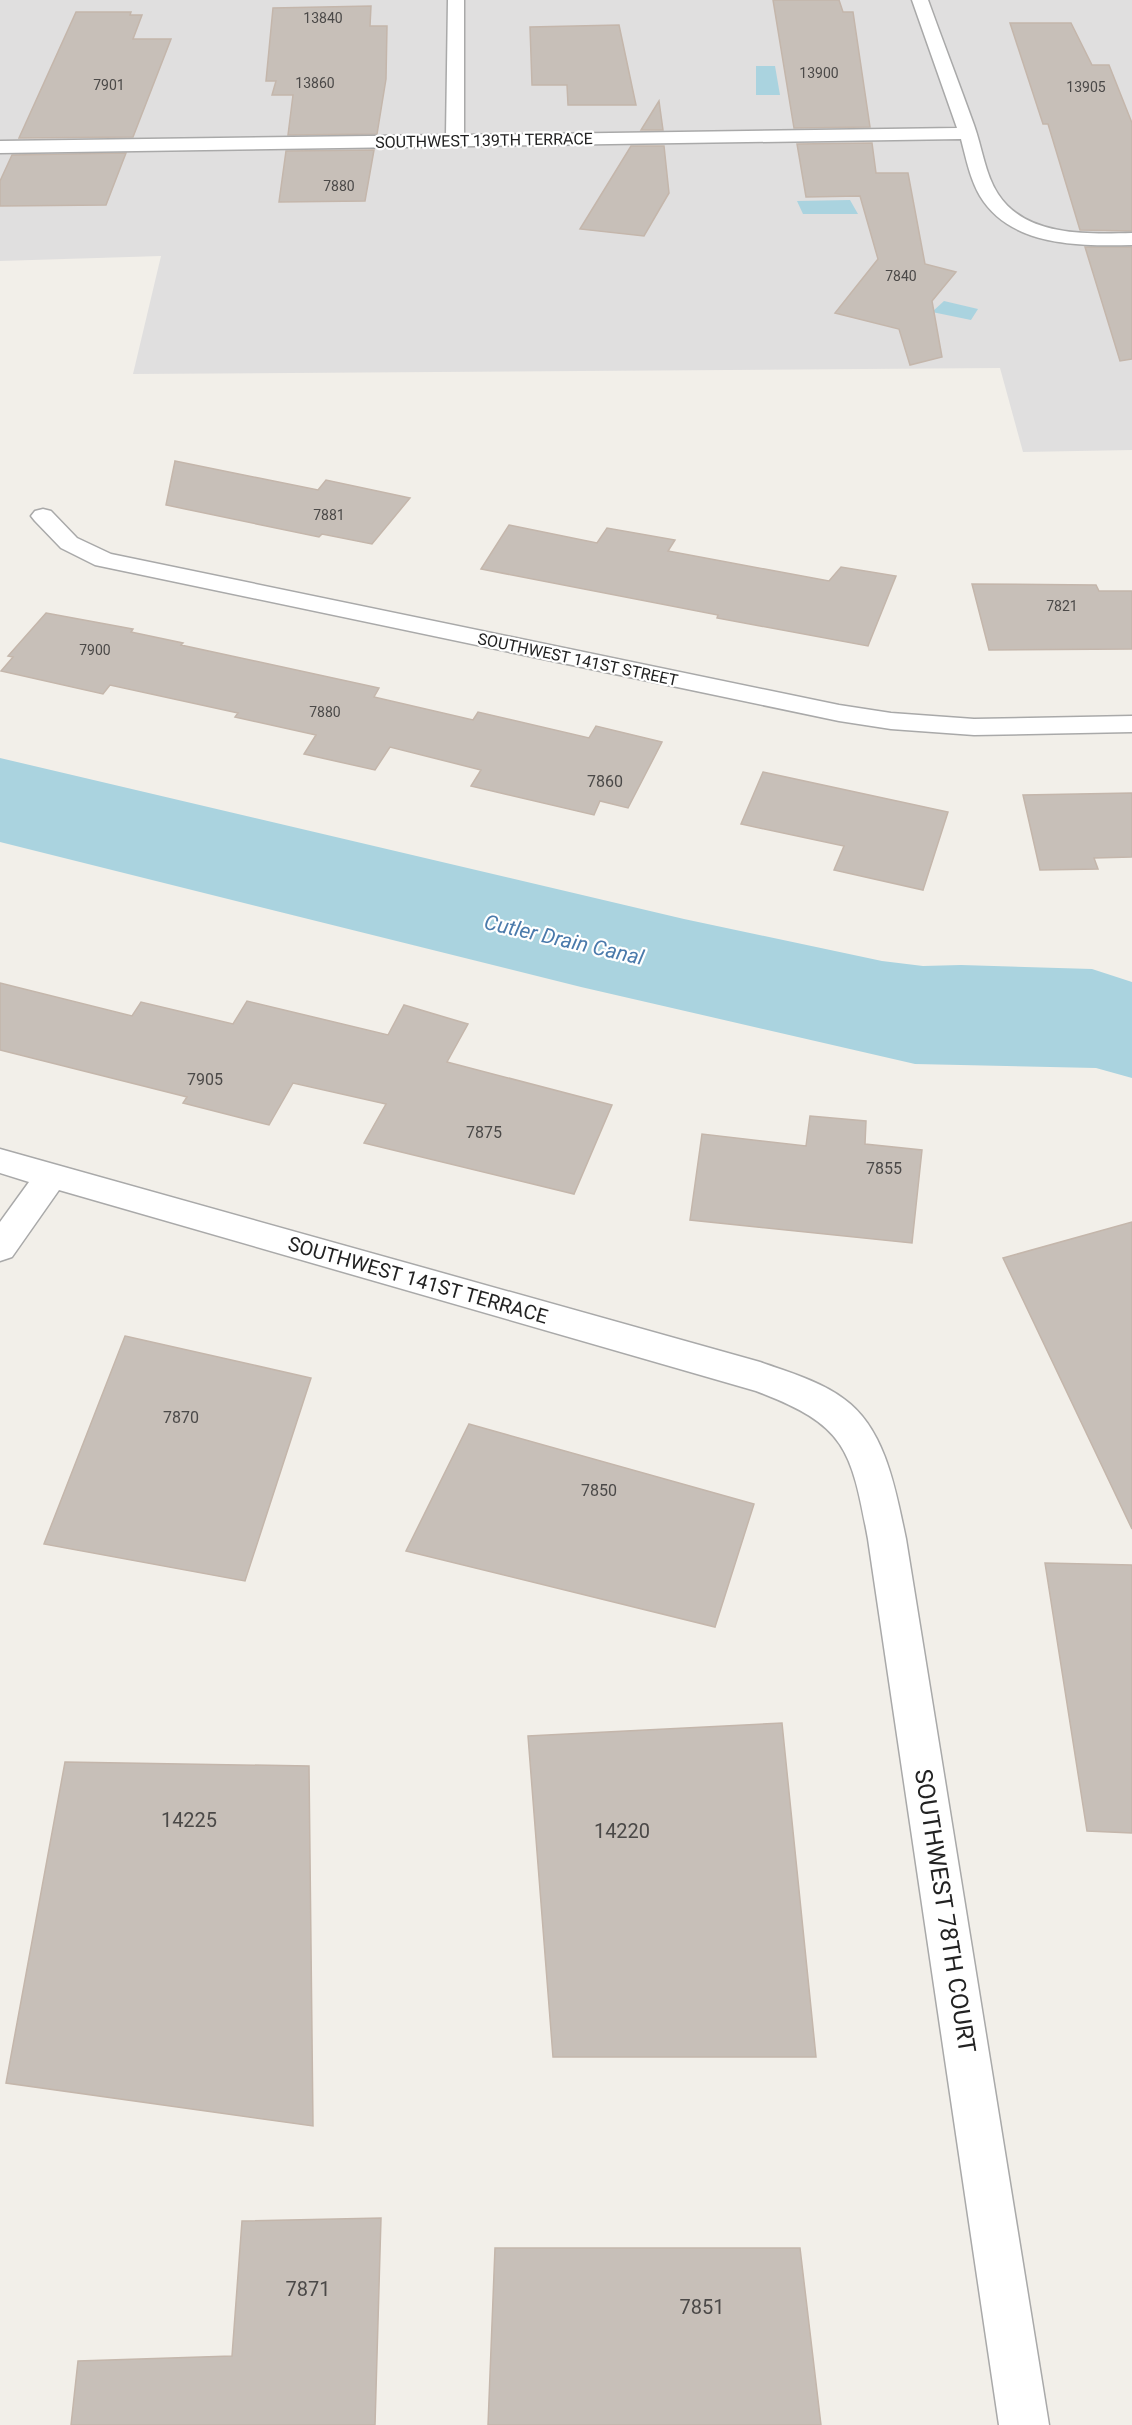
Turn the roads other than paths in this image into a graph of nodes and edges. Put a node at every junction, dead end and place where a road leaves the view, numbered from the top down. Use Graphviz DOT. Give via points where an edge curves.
graph roads {
  1 [pos="456,0"];
  2 [pos="920,0"];
  3 [pos="968,133"];
  4 [pos="455,140"];
  5 [pos="0,147"];
  6 [pos="1132,239"];
  7 [pos="43,516"];
  8 [pos="1132,724"];
  9 [pos="0,1161"];
  10 [pos="51,1177"];
  11 [pos="0,1248"];
  12 [pos="833,1410"];
  13 [pos="1024,2425"];
  1 -- 4 [label="street"];
  2 -- 3 [label="street"];
  3 -- 4 [label="street, SOUTHWEST 139TH TERRACE"];
  3 -- 6 [label="street" via="983,184 991,198 1014,219 1044,232"];
  4 -- 5 [label="street, SOUTHWEST 139TH TERRACE"];
  7 -- 8 [label="street, SOUTHWEST 141ST STREET" via="69,543 104,560 828,711 936,725"];
  9 -- 10 [label="street, SOUTHWEST 141ST TERRACE"];
  10 -- 11 [label="street"];
  10 -- 12 [label="street, SOUTHWEST 141ST TERRACE" via="712,1363 788,1388"];
  12 -- 13 [label="street, SOUTHWEST 78TH COURT" via="854,1433 871,1470 887,1539"];
}
